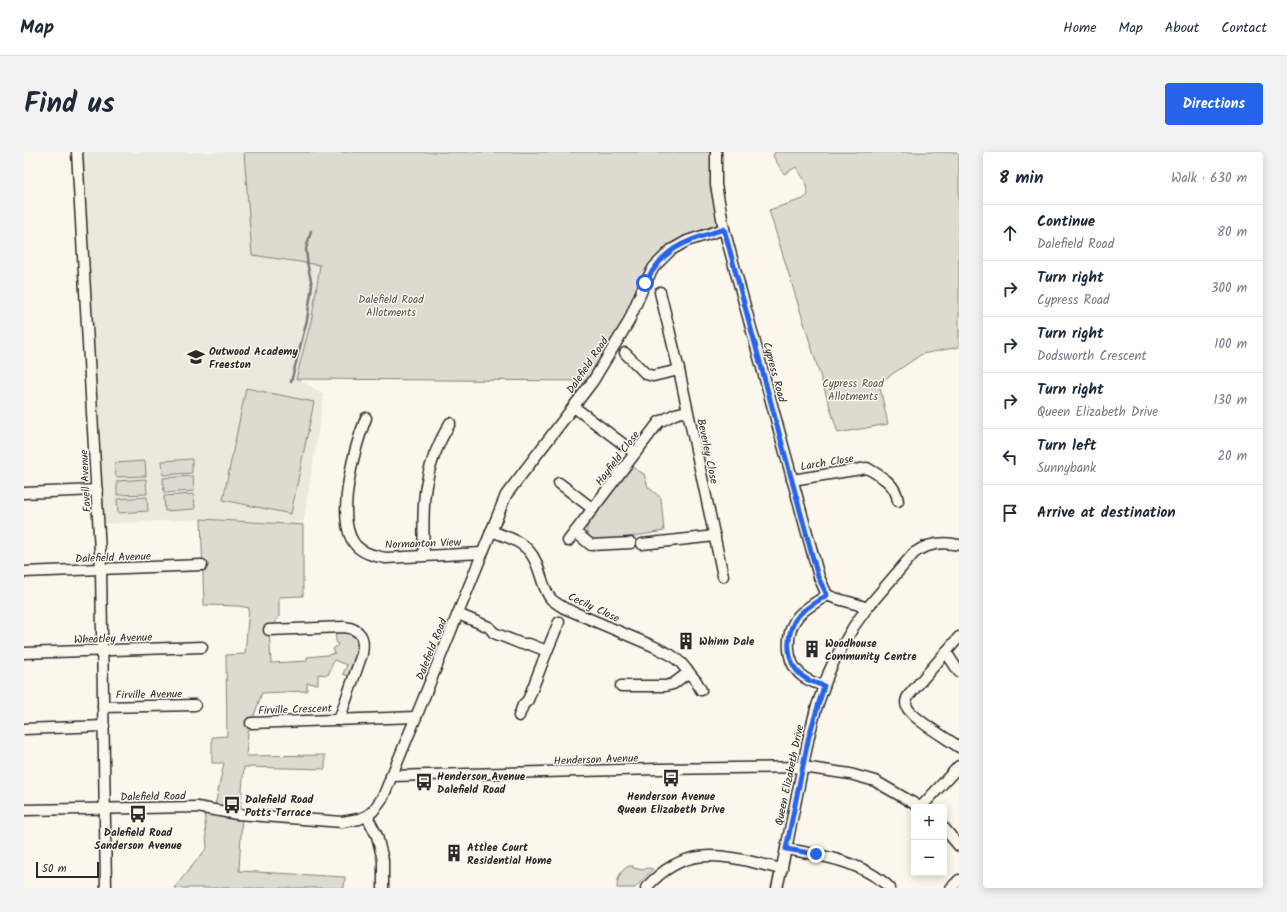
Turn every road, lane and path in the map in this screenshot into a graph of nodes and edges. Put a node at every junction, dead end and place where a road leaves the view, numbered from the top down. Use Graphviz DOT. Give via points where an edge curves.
graph roads {
  1 [pos="77,152"];
  2 [pos="716,152"];
  3 [pos="724,229"];
  4 [pos="660,292"];
  5 [pos="625,353"];
  6 [pos="679,370"];
  7 [pos="574,407"];
  8 [pos="687,411"];
  9 [pos="366,418"];
  10 [pos="450,423"];
  11 [pos="635,453"];
  12 [pos="792,480"];
  13 [pos="563,489"];
  14 [pos="97,490"];
  15 [pos="24,493"];
  16 [pos="898,501"];
  17 [pos="593,508"];
  18 [pos="491,531"];
  19 [pos="575,532"];
  20 [pos="715,536"];
  21 [pos="568,541"];
  22 [pos="631,543"];
  23 [pos="642,544"];
  24 [pos="959,545"];
  25 [pos="482,553"];
  26 [pos="424,555"];
  27 [pos="202,565"];
  28 [pos="101,570"];
  29 [pos="24,572"];
  30 [pos="723,576"];
  31 [pos="827,595"];
  32 [pos="867,608"];
  33 [pos="458,614"];
  34 [pos="559,622"];
  35 [pos="270,630"];
  36 [pos="959,637"];
  37 [pos="202,647"];
  38 [pos="102,650"];
  39 [pos="547,651"];
  40 [pos="946,652"];
  41 [pos="24,653"];
  42 [pos="689,672"];
  43 [pos="959,672"];
  44 [pos="621,686"];
  45 [pos="824,686"];
  46 [pos="701,690"];
  47 [pos="195,705"];
  48 [pos="103,707"];
  49 [pos="519,716"];
  50 [pos="416,717"];
  51 [pos="339,720"];
  52 [pos="251,723"];
  53 [pos="104,726"];
  54 [pos="24,729"];
  55 [pos="959,747"];
  56 [pos="959,766"];
  57 [pos="803,767"];
  58 [pos="391,776"];
  59 [pos="916,804"];
  60 [pos="924,804"];
  61 [pos="105,809"];
  62 [pos="24,810"];
  63 [pos="367,816"];
  64 [pos="947,832"];
  65 [pos="959,846"];
  66 [pos="786,849"];
  67 [pos="782,869"];
  68 [pos="959,880"];
  69 [pos="106,888"];
  70 [pos="383,888"];
  71 [pos="646,888"];
  72 [pos="777,888"];
  73 [pos="890,888"];
  74 [pos="951,888"];
  1 -- 14 [label="street, Favell Avenue"];
  2 -- 3 [label="street, Cypress Road" via="716,185"];
  3 -- 7 [label="street, Dalefield Road" via="682,244 671,250 654,267 621,337"];
  3 -- 12 [label="street, Cypress Road"];
  4 -- 6 [label="street, Beverley Close"];
  5 -- 6 [label="street" via="646,374 653,376"];
  6 -- 8 [label="street, Beverley Close"];
  7 -- 11 [label="street"];
  7 -- 18 [label="street, Dalefield Road" via="506,496"];
  8 -- 11 [label="street, Hayfield Close" via="659,422"];
  8 -- 20 [label="street, Beverley Close"];
  9 -- 26 [label="street, Normanton View" via="351,467 346,510 347,529 354,543 374,556 386,558"];
  10 -- 26 [label="street" via="434,453 428,473 423,514"];
  11 -- 17 [label="street, Hayfield Close"];
  12 -- 16 [label="street, Larch Close" via="867,468 889,483"];
  12 -- 31 [label="street, Cypress Road" via="818,577"];
  13 -- 17 [label="street"];
  14 -- 15 [label="street"];
  14 -- 28 [label="street, Favell Avenue"];
  17 -- 19 [label="street, Hayfield Close"];
  18 -- 25 [label="street, Dalefield Road"];
  18 -- 42 [label="street, Cecily Close" via="520,543 530,552 551,599 564,608 665,652"];
  19 -- 21 [label="street, Hayfield Close"];
  19 -- 22 [label="street" via="591,546"];
  20 -- 23 [label="street"];
  20 -- 30 [label="street, Beverley Close"];
  24 -- 32 [label="street, Queen Elizabeth Drive" via="942,542 922,547 906,560"];
  25 -- 26 [label="street, Normanton View"];
  25 -- 33 [label="street, Dalefield Road"];
  27 -- 28 [label="street, Dalefield Avenue"];
  28 -- 29 [label="street, Dalefield Avenue"];
  28 -- 38 [label="street, Favell Avenue"];
  31 -- 32 [label="street"];
  31 -- 45 [label="street" via="799,615 792,627 789,640 794,666 801,675"];
  32 -- 45 [label="street, Queen Elizabeth Drive" via="842,646"];
  33 -- 39 [label="street" via="489,626 494,633"];
  33 -- 50 [label="street, Dalefield Road"];
  34 -- 39 [label="street"];
  35 -- 51 [label="street, Firville Crescent" via="344,627 358,631 364,645"];
  36 -- 40 [label="street"];
  37 -- 38 [label="street, Wheatley Avenue"];
  38 -- 41 [label="street, Wheatley Avenue"];
  38 -- 48 [label="street, Favell Avenue"];
  39 -- 49 [label="street"];
  40 -- 43 [label="street"];
  40 -- 55 [label="street" via="909,695 906,706 915,717"];
  42 -- 44 [label="street" via="673,684 665,686"];
  42 -- 46 [label="street, Cecily Close"];
  45 -- 57 [label="street, Queen Elizabeth Drive"];
  47 -- 48 [label="street, Firville Avenue"];
  48 -- 53 [label="street, Favell Avenue"];
  50 -- 51 [label="street, Firville Crescent"];
  50 -- 58 [label="street, Dalefield Road"];
  51 -- 52 [label="street, Firville Crescent"];
  53 -- 54 [label="street"];
  53 -- 61 [label="street, Favell Avenue"];
  56 -- 60 [label="street"];
  57 -- 58 [label="street, Henderson Avenue"];
  57 -- 59 [label="street, Henderson Avenue" via="850,774 875,782"];
  57 -- 66 [label="street, Queen Elizabeth Drive"];
  58 -- 63 [label="street, Dalefield Road" via="378,804"];
  61 -- 62 [label="street, Dalefield Road"];
  61 -- 63 [label="street, Dalefield Road" via="197,807 237,814 342,822"];
  61 -- 69 [label="street, Favell Avenue"];
  63 -- 70 [label="street" via="377,836 382,860"];
  64 -- 65 [label="street"];
  66 -- 67 [label="street, Queen Elizabeth Drive"];
  66 -- 73 [label="street" via="847,863 868,872"];
  67 -- 71 [label="street" via="733,858 702,856 686,859 666,869"];
  67 -- 72 [label="street, Queen Elizabeth Drive"];
  68 -- 74 [label="street"];
}
